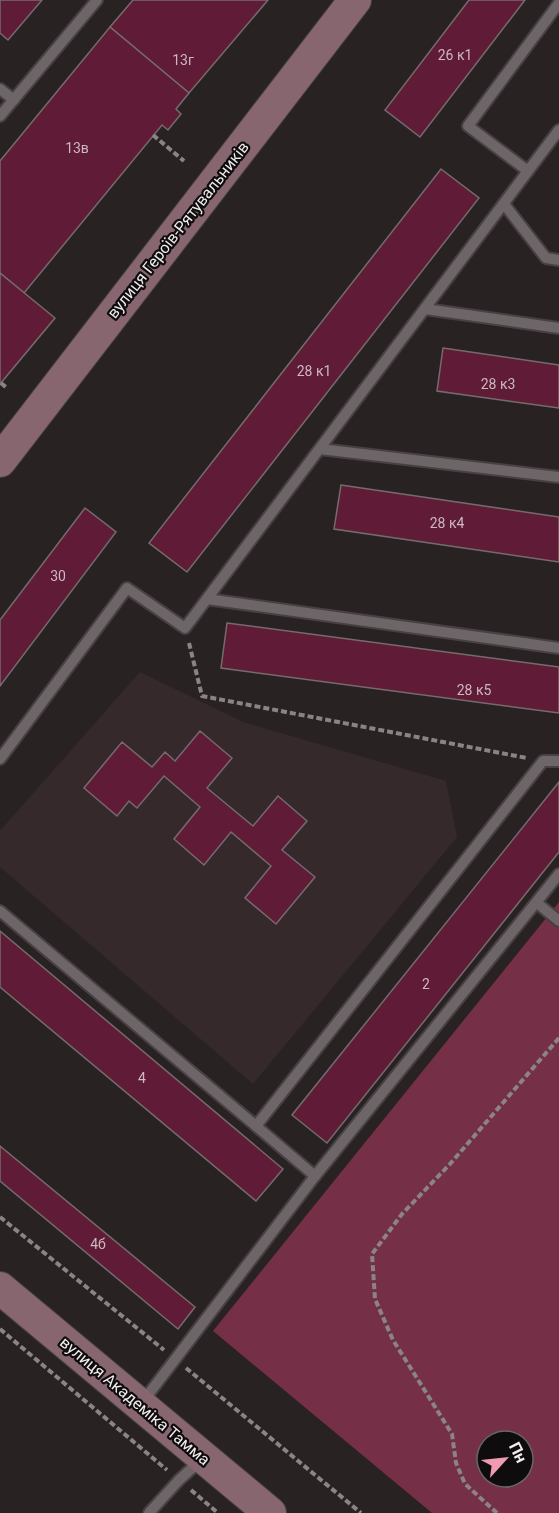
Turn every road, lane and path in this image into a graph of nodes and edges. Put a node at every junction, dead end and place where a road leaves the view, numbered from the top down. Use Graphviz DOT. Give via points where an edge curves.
graph roads {
  1 [pos="97,0"];
  2 [pos="355,0"];
  3 [pos="559,3"];
  4 [pos="0,89"];
  5 [pos="14,100"];
  6 [pos="0,116"];
  7 [pos="559,130"];
  8 [pos="153,135"];
  9 [pos="184,161"];
  10 [pos="528,171"];
  11 [pos="504,204"];
  12 [pos="559,260"];
  13 [pos="425,309"];
  14 [pos="559,328"];
  15 [pos="1,383"];
  16 [pos="7,388"];
  17 [pos="320,448"];
  18 [pos="0,461"];
  19 [pos="559,477"];
  20 [pos="207,599"];
  21 [pos="185,628"];
  22 [pos="559,648"];
  23 [pos="0,759"];
  24 [pos="543,761"];
  25 [pos="559,761"];
  26 [pos="559,874"];
  27 [pos="537,903"];
  28 [pos="0,911"];
  29 [pos="559,921"];
  30 [pos="559,1038"];
  31 [pos="256,1126"];
  32 [pos="315,1176"];
  33 [pos="0,1217"];
  34 [pos="0,1288"];
  35 [pos="0,1329"];
  36 [pos="175,1359"];
  37 [pos="140,1405"];
  38 [pos="203,1458"];
  39 [pos="179,1480"];
  40 [pos="149,1513"];
  41 [pos="218,1513"];
  42 [pos="270,1513"];
  43 [pos="361,1513"];
  44 [pos="497,1513"];
  1 -- 5 [label="lane"];
  2 -- 18 [label="main road, вулиця Героїв-Рятувальників"];
  3 -- 10 [label="lane" via="468,126"];
  4 -- 5 [label="lane"];
  5 -- 6 [label="lane"];
  7 -- 10 [label="lane"];
  8 -- 9 [label="path"];
  10 -- 11 [label="lane"];
  11 -- 12 [label="lane" via="546,258"];
  11 -- 13 [label="lane"];
  13 -- 14 [label="lane"];
  13 -- 17 [label="lane"];
  15 -- 16 [label="path"];
  17 -- 19 [label="lane"];
  17 -- 20 [label="lane"];
  20 -- 21 [label="lane"];
  20 -- 22 [label="lane"];
  21 -- 23 [label="lane" via="127,588"];
  21 -- 24 [label="path" via="202,696"];
  24 -- 25 [label="lane"];
  24 -- 31 [label="lane"];
  26 -- 27 [label="lane"];
  27 -- 29 [label="lane"];
  27 -- 32 [label="lane"];
  28 -- 31 [label="lane"];
  30 -- 44 [label="path" via="402,1214 372,1254 375,1299 393,1340 452,1434 456,1463 465,1484"];
  31 -- 32 [label="lane"];
  32 -- 36 [label="lane"];
  33 -- 36 [label="path"];
  34 -- 37 [label="main road, вулиця Академіка Тамма"];
  35 -- 39 [label="path"];
  36 -- 37 [label="lane"];
  36 -- 43 [label="path"];
  37 -- 38 [label="main road, вулиця Академіка Тамма"];
  38 -- 39 [label="lane"];
  38 -- 42 [label="main road, вулиця Академіка Тамма"];
  39 -- 40 [label="lane"];
  39 -- 41 [label="path"];
}
